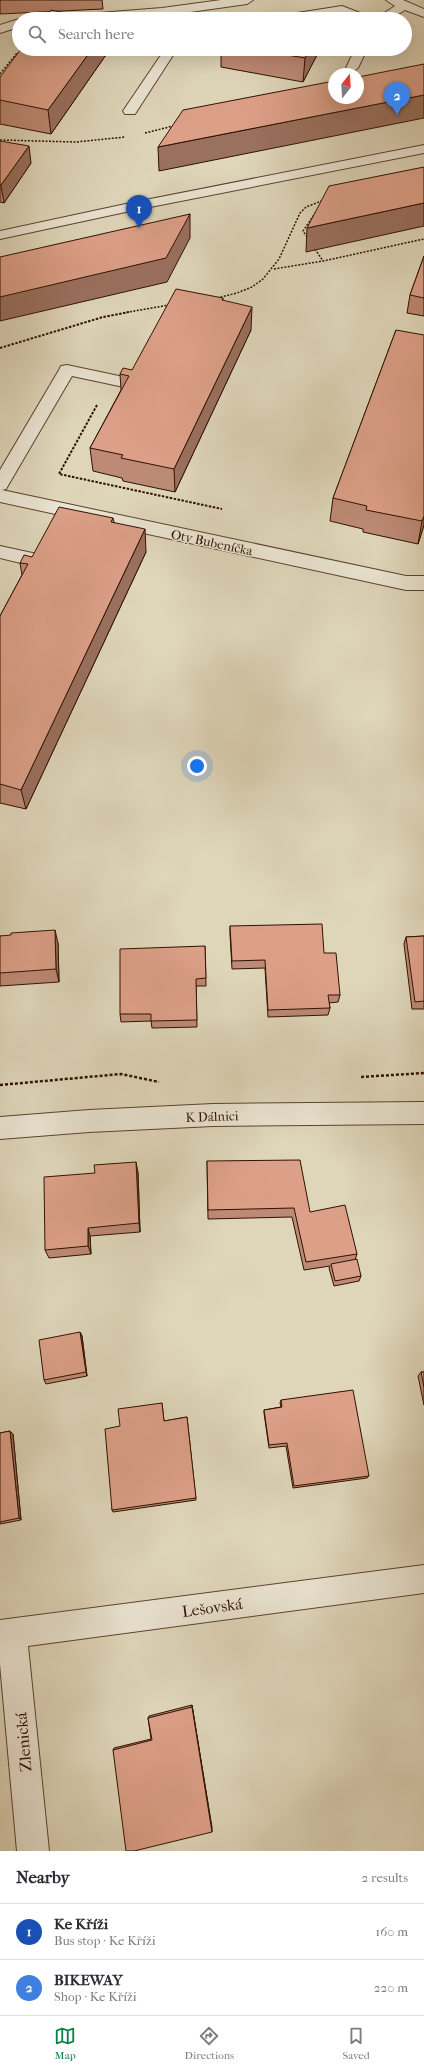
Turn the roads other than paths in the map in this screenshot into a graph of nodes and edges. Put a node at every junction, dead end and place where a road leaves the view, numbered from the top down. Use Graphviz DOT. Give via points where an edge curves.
graph roads {
  1 [pos="247,0"];
  2 [pos="392,0"];
  3 [pos="417,7"];
  4 [pos="162,12"];
  5 [pos="329,12"];
  6 [pos="347,12"];
  7 [pos="402,12"];
  8 [pos="12,25"];
  9 [pos="0,29"];
  10 [pos="166,56"];
  11 [pos="358,56"];
  12 [pos="352,68"];
  13 [pos="130,112"];
  14 [pos="424,149"];
  15 [pos="0,235"];
  16 [pos="138,384"];
  17 [pos="0,485"];
  18 [pos="0,496"];
  19 [pos="0,552"];
  20 [pos="45,562"];
  21 [pos="424,583"];
  22 [pos="424,1113"];
  23 [pos="0,1128"];
  24 [pos="424,1579"];
  25 [pos="6,1635"];
  26 [pos="33,1851"];
  1 -- 4 [label="street"];
  2 -- 3 [label="street"];
  3 -- 7 [label="street"];
  5 -- 6 [label="street"];
  8 -- 9 [label="street"];
  10 -- 13 [label="street"];
  11 -- 12 [label="street"];
  14 -- 15 [label="street"];
  16 -- 17 [label="street" via="67,370"];
  18 -- 21 [label="street, Oty Bubeníčka" via="406,583"];
  19 -- 20 [label="street"];
  22 -- 23 [label="street, K Dálnici" via="213,1115"];
  24 -- 25 [label="street, Lešovská"];
  25 -- 26 [label="street, Zlenická"];
}
